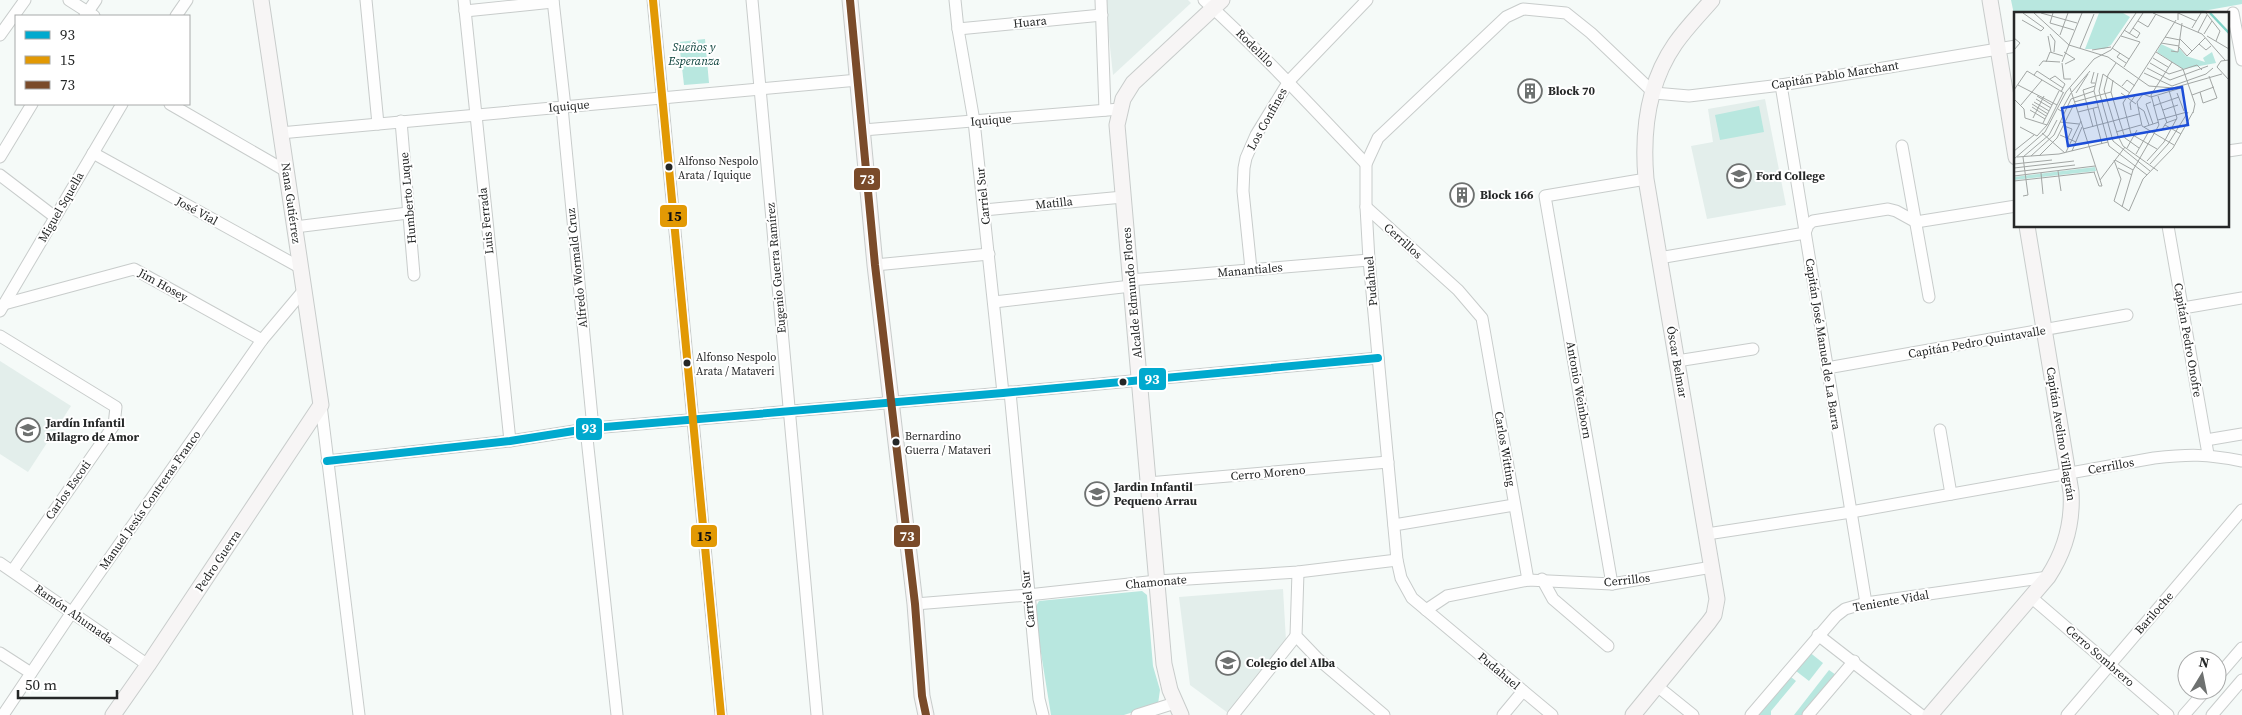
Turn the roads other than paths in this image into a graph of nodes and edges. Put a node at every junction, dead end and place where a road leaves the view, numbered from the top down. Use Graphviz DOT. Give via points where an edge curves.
graph roads {
  1 [pos="25,0"];
  2 [pos="68,0"];
  3 [pos="96,0"];
  4 [pos="187,0"];
  5 [pos="261,0"];
  6 [pos="366,0"];
  7 [pos="654,0"];
  8 [pos="752,0"];
  9 [pos="850,0"];
  10 [pos="955,0"];
  11 [pos="1100,0"];
  12 [pos="1367,0"];
  13 [pos="1712,0"];
  14 [pos="1990,0"];
  15 [pos="553,1"];
  16 [pos="1213,3"];
  17 [pos="465,5"];
  18 [pos="2234,12"];
  19 [pos="89,15"];
  20 [pos="177,15"];
  21 [pos="1102,15"];
  22 [pos="958,29"];
  23 [pos="0,34"];
  24 [pos="2014,46"];
  25 [pos="1998,48"];
  26 [pos="2242,60"];
  27 [pos="858,80"];
  28 [pos="1289,81"];
  29 [pos="1781,85"];
  30 [pos="760,89"];
  31 [pos="1654,93"];
  32 [pos="663,98"];
  33 [pos="31,105"];
  34 [pos="121,105"];
  35 [pos="172,105"];
  36 [pos="564,107"];
  37 [pos="1112,109"];
  38 [pos="475,115"];
  39 [pos="401,121"];
  40 [pos="974,121"];
  41 [pos="378,124"];
  42 [pos="863,130"];
  43 [pos="280,132"];
  44 [pos="2014,145"];
  45 [pos="1902,146"];
  46 [pos="93,153"];
  47 [pos="0,157"];
  48 [pos="1366,164"];
  49 [pos="286,171"];
  50 [pos="0,175"];
  51 [pos="1646,179"];
  52 [pos="1123,197"];
  53 [pos="2014,206"];
  54 [pos="1366,207"];
  55 [pos="984,210"];
  56 [pos="408,213"];
  57 [pos="55,217"];
  58 [pos="1916,222"];
  59 [pos="294,227"];
  60 [pos="2027,228"];
  61 [pos="2168,228"];
  62 [pos="1805,234"];
  63 [pos="989,254"];
  64 [pos="1659,258"];
  65 [pos="1370,260"];
  66 [pos="875,265"];
  67 [pos="301,268"];
  68 [pos="1251,270"];
  69 [pos="414,274"];
  70 [pos="1131,283"];
  71 [pos="304,290"];
  72 [pos="1929,297"];
  73 [pos="2242,298"];
  74 [pos="994,302"];
  75 [pos="1,305"];
  76 [pos="2183,308"];
  77 [pos="2127,315"];
  78 [pos="1482,318"];
  79 [pos="2044,330"];
  80 [pos="0,336"];
  81 [pos="262,340"];
  82 [pos="1753,349"];
  83 [pos="1378,358"];
  84 [pos="1677,361"];
  85 [pos="1827,368"];
  86 [pos="1139,380"];
  87 [pos="1007,393"];
  88 [pos="891,402"];
  89 [pos="321,405"];
  90 [pos="790,411"];
  91 [pos="693,420"];
  92 [pos="590,429"];
  93 [pos="1940,430"];
  94 [pos="2242,434"];
  95 [pos="2206,440"];
  96 [pos="510,441"];
  97 [pos="2208,454"];
  98 [pos="327,461"];
  99 [pos="2242,461"];
  100 [pos="1388,462"];
  101 [pos="2068,474"];
  102 [pos="1148,483"];
  103 [pos="1951,494"];
  104 [pos="1514,505"];
  105 [pos="2242,510"];
  106 [pos="1851,512"];
  107 [pos="1394,525"];
  108 [pos="1706,534"];
  109 [pos="1397,560"];
  110 [pos="0,563"];
  111 [pos="1712,567"];
  112 [pos="13,570"];
  113 [pos="1298,572"];
  114 [pos="2048,578"];
  115 [pos="1542,579"];
  116 [pos="1528,580"];
  117 [pos="1157,581"];
  118 [pos="1612,584"];
  119 [pos="1028,595"];
  120 [pos="2032,598"];
  121 [pos="1866,603"];
  122 [pos="915,604"];
  123 [pos="1426,610"];
  124 [pos="72,612"];
  125 [pos="1818,635"];
  126 [pos="1296,636"];
  127 [pos="1608,646"];
  128 [pos="2242,648"];
  129 [pos="0,653"];
  130 [pos="1854,660"];
  131 [pos="2110,665"];
  132 [pos="2227,665"];
  133 [pos="148,666"];
  134 [pos="31,673"];
  135 [pos="2242,680"];
  136 [pos="1657,686"];
  137 [pos="1523,691"];
  138 [pos="2197,700"];
  139 [pos="1178,709"];
  140 [pos="3,715"];
  141 [pos="113,715"];
  142 [pos="359,715"];
  143 [pos="617,715"];
  144 [pos="722,715"];
  145 [pos="817,715"];
  146 [pos="926,715"];
  147 [pos="1043,715"];
  148 [pos="1137,715"];
  149 [pos="1233,715"];
  150 [pos="1384,715"];
  151 [pos="1503,715"];
  152 [pos="1552,715"];
  153 [pos="1633,715"];
  154 [pos="1693,715"];
  155 [pos="1751,715"];
  156 [pos="1808,715"];
  157 [pos="1922,715"];
  158 [pos="1930,715"];
  159 [pos="2067,715"];
  160 [pos="2168,715"];
  161 [pos="2184,715"];
  162 [pos="2212,715"];
  1 -- 23 [label="street"];
  2 -- 19 [label="street"];
  3 -- 19 [label="street"];
  4 -- 20 [label="street"];
  5 -- 43 [label="street, Nana Gutiérrez"];
  6 -- 41 [label="street"];
  7 -- 32 [label="street"];
  8 -- 30 [label="street, Eugenio Guerra Ramírez"];
  9 -- 27 [label="street"];
  10 -- 22 [label="street, Carriel Sur"];
  11 -- 21 [label="street"];
  12 -- 28 [label="street, Los Confines"];
  13 -- 31 [label="street, Óscar Belmar" via="1674,45"];
  14 -- 25 [label="street"];
  15 -- 17 [label="street"];
  15 -- 36 [label="street, Alfredo Wormald Cruz"];
  16 -- 28 [label="street, Rodelillo"];
  16 -- 37 [label="street, Alcalde Edmundo Flores" via="1133,83"];
  17 -- 38 [label="street, Luis Ferrada"];
  18 -- 26 [label="street"];
  21 -- 22 [label="street, Huara"];
  21 -- 37 [label="street"];
  22 -- 40 [label="street, Carriel Sur"];
  24 -- 25 [label="street, Capitán Pablo Marchant"];
  25 -- 29 [label="street, Capitán Pablo Marchant"];
  25 -- 44 [label="street"];
  27 -- 30 [label="street, Iquique"];
  27 -- 42 [label="street"];
  28 -- 48 [label="street, Rodelillo"];
  28 -- 68 [label="street, Los Confines" via="1256,135 1244,168 1243,191"];
  29 -- 31 [label="street, Capitán Pablo Marchant" via="1690,96"];
  29 -- 62 [label="street, Capitán José Manuel de La Barra"];
  30 -- 32 [label="street, Iquique"];
  30 -- 90 [label="street, Eugenio Guerra Ramírez"];
  31 -- 48 [label="street, Pudahuel" via="1566,13 1523,9 1506,17 1378,138"];
  31 -- 51 [label="street, Óscar Belmar" via="1644,137"];
  32 -- 36 [label="street, Iquique"];
  32 -- 91 [label="street"];
  33 -- 47 [label="street"];
  34 -- 46 [label="street, Miguel Squella"];
  35 -- 49 [label="street"];
  36 -- 38 [label="street, Iquique"];
  36 -- 92 [label="street, Alfredo Wormald Cruz"];
  37 -- 40 [label="street, Iquique"];
  37 -- 52 [label="street, Alcalde Edmundo Flores"];
  38 -- 39 [label="street, Iquique"];
  38 -- 96 [label="street, Luis Ferrada"];
  39 -- 41 [label="street, Iquique"];
  39 -- 56 [label="street, Humberto Luque"];
  40 -- 42 [label="street, Iquique"];
  40 -- 55 [label="street, Carriel Sur"];
  41 -- 43 [label="street, Iquique"];
  42 -- 66 [label="street"];
  43 -- 49 [label="street, Nana Gutiérrez"];
  45 -- 58 [label="street"];
  46 -- 57 [label="street, Miguel Squella"];
  46 -- 67 [label="street, José Vial"];
  48 -- 54 [label="street, Pudahuel"];
  49 -- 59 [label="street, Nana Gutiérrez"];
  50 -- 57 [label="street"];
  51 -- 64 [label="street, Óscar Belmar"];
  51 -- 118 [label="street, Antonio Weinborn" via="1545,196"];
  52 -- 55 [label="street, Matilla"];
  52 -- 70 [label="street, Alcalde Edmundo Flores"];
  53 -- 58 [label="street"];
  54 -- 65 [label="street, Pudahuel"];
  54 -- 78 [label="street, Cerrillos" via="1458,290"];
  55 -- 63 [label="street, Carriel Sur"];
  56 -- 59 [label="street"];
  56 -- 69 [label="street, Humberto Luque"];
  57 -- 75 [label="street, Miguel Squella"];
  58 -- 62 [label="street" via="1888,209 1813,221"];
  58 -- 72 [label="street"];
  59 -- 67 [label="street, Nana Gutiérrez"];
  60 -- 79 [label="street, Capitán Avelino Villagrán"];
  61 -- 76 [label="street, Capitán Pedro Onofre"];
  62 -- 64 [label="street"];
  62 -- 85 [label="street, Capitán José Manuel de La Barra"];
  63 -- 66 [label="street"];
  63 -- 74 [label="street, Carriel Sur"];
  64 -- 84 [label="street, Óscar Belmar"];
  65 -- 68 [label="street, Manantiales"];
  65 -- 83 [label="street, Pudahuel"];
  66 -- 88 [label="street"];
  67 -- 71 [label="street, Nana Gutiérrez"];
  68 -- 70 [label="street, Manantiales"];
  70 -- 74 [label="street, Manantiales"];
  70 -- 86 [label="street, Alcalde Edmundo Flores"];
  71 -- 81 [label="street, Manuel Jesús Contreras Franco"];
  71 -- 89 [label="street, Nana Gutiérrez"];
  73 -- 76 [label="street"];
  74 -- 87 [label="street, Carriel Sur"];
  75 -- 81 [label="street, Jim Hosey" via="134,269"];
  76 -- 95 [label="street, Capitán Pedro Onofre"];
  77 -- 79 [label="street, Capitán Pedro Quintavalle"];
  78 -- 104 [label="street, Carlos Witting"];
  79 -- 85 [label="street, Capitán Pedro Quintavalle"];
  79 -- 101 [label="street, Capitán Avelino Villagrán"];
  80 -- 112 [label="street, Carlos Escoti" via="116,408 114,425"];
  81 -- 124 [label="street, Manuel Jesús Contreras Franco"];
  82 -- 84 [label="street"];
  83 -- 86 [label="street"];
  83 -- 100 [label="street, Pudahuel"];
  84 -- 108 [label="street, Óscar Belmar"];
  85 -- 106 [label="street, Capitán José Manuel de La Barra"];
  86 -- 87 [label="street"];
  86 -- 102 [label="street, Alcalde Edmundo Flores"];
  87 -- 88 [label="street"];
  87 -- 119 [label="street, Carriel Sur"];
  88 -- 90 [label="street"];
  88 -- 122 [label="street"];
  89 -- 98 [label="street"];
  89 -- 133 [label="street, Pedro Guerra"];
  90 -- 91 [label="street"];
  90 -- 145 [label="street, Eugenio Guerra Ramírez"];
  91 -- 92 [label="street"];
  91 -- 144 [label="street"];
  92 -- 96 [label="street"];
  92 -- 143 [label="street, Alfredo Wormald Cruz"];
  93 -- 103 [label="street"];
  94 -- 95 [label="street"];
  95 -- 97 [label="street, Capitán Pedro Onofre"];
  96 -- 98 [label="street"];
  97 -- 99 [label="street, Cerrillos"];
  97 -- 101 [label="street, Cerrillos" via="2154,458"];
  98 -- 142 [label="street"];
  100 -- 102 [label="street, Cerro Moreno"];
  100 -- 107 [label="street, Pudahuel"];
  101 -- 103 [label="street, Cerrillos"];
  101 -- 114 [label="street, Capitán Avelino Villagrán" via="2072,503 2070,524 2060,557"];
  102 -- 117 [label="street, Alcalde Edmundo Flores"];
  103 -- 106 [label="street, Cerrillos"];
  104 -- 107 [label="street"];
  104 -- 116 [label="street, Carlos Witting"];
  105 -- 131 [label="street, Bariloche"];
  106 -- 108 [label="street, Cerrillos"];
  106 -- 121 [label="street, Capitán José Manuel de La Barra"];
  107 -- 109 [label="street, Pudahuel"];
  108 -- 111 [label="street, Óscar Belmar"];
  109 -- 113 [label="street, Chamonate"];
  109 -- 123 [label="street, Pudahuel" via="1405,588"];
  110 -- 112 [label="street, Ramón Ahumada"];
  111 -- 118 [label="street, Cerrillos"];
  111 -- 136 [label="street, Óscar Belmar" via="1717,599 1714,615"];
  112 -- 124 [label="street, Ramón Ahumada"];
  113 -- 117 [label="street, Chamonate"];
  113 -- 126 [label="street"];
  114 -- 120 [label="street, Capitán Avelino Villagrán"];
  114 -- 121 [label="street, Teniente Vidal"];
  115 -- 116 [label="street, Cerrillos"];
  115 -- 118 [label="street, Cerrillos"];
  115 -- 127 [label="street" via="1553,598"];
  116 -- 123 [label="street, Cerrillos" via="1448,596"];
  117 -- 119 [label="street, Chamonate"];
  117 -- 139 [label="street, Alcalde Edmundo Flores" via="1165,670"];
  119 -- 122 [label="street, Chamonate"];
  119 -- 147 [label="street, Carriel Sur"];
  120 -- 131 [label="street, Cerro Sombrero"];
  120 -- 158 [label="street, Capitán Avelino Villagrán"];
  121 -- 125 [label="street, Teniente Vidal" via="1845,610"];
  122 -- 146 [label="street"];
  123 -- 137 [label="street, Pudahuel"];
  124 -- 133 [label="street, Ramón Ahumada"];
  124 -- 134 [label="street, Manuel Jesús Contreras Franco"];
  125 -- 130 [label="street"];
  125 -- 155 [label="street, Teniente Vidal"];
  126 -- 149 [label="street"];
  126 -- 150 [label="street"];
  128 -- 132 [label="street"];
  129 -- 134 [label="street"];
  130 -- 156 [label="street"];
  130 -- 157 [label="street"];
  131 -- 159 [label="street, Bariloche"];
  131 -- 160 [label="street, Cerro Sombrero"];
  133 -- 141 [label="street, Pedro Guerra"];
  134 -- 140 [label="street, Manuel Jesús Contreras Franco"];
  135 -- 162 [label="street"];
  136 -- 153 [label="street, Óscar Belmar"];
  136 -- 154 [label="street"];
  137 -- 151 [label="street"];
  137 -- 152 [label="street, Pudahuel"];
  138 -- 161 [label="street"];
  139 -- 148 [label="street"];
}
